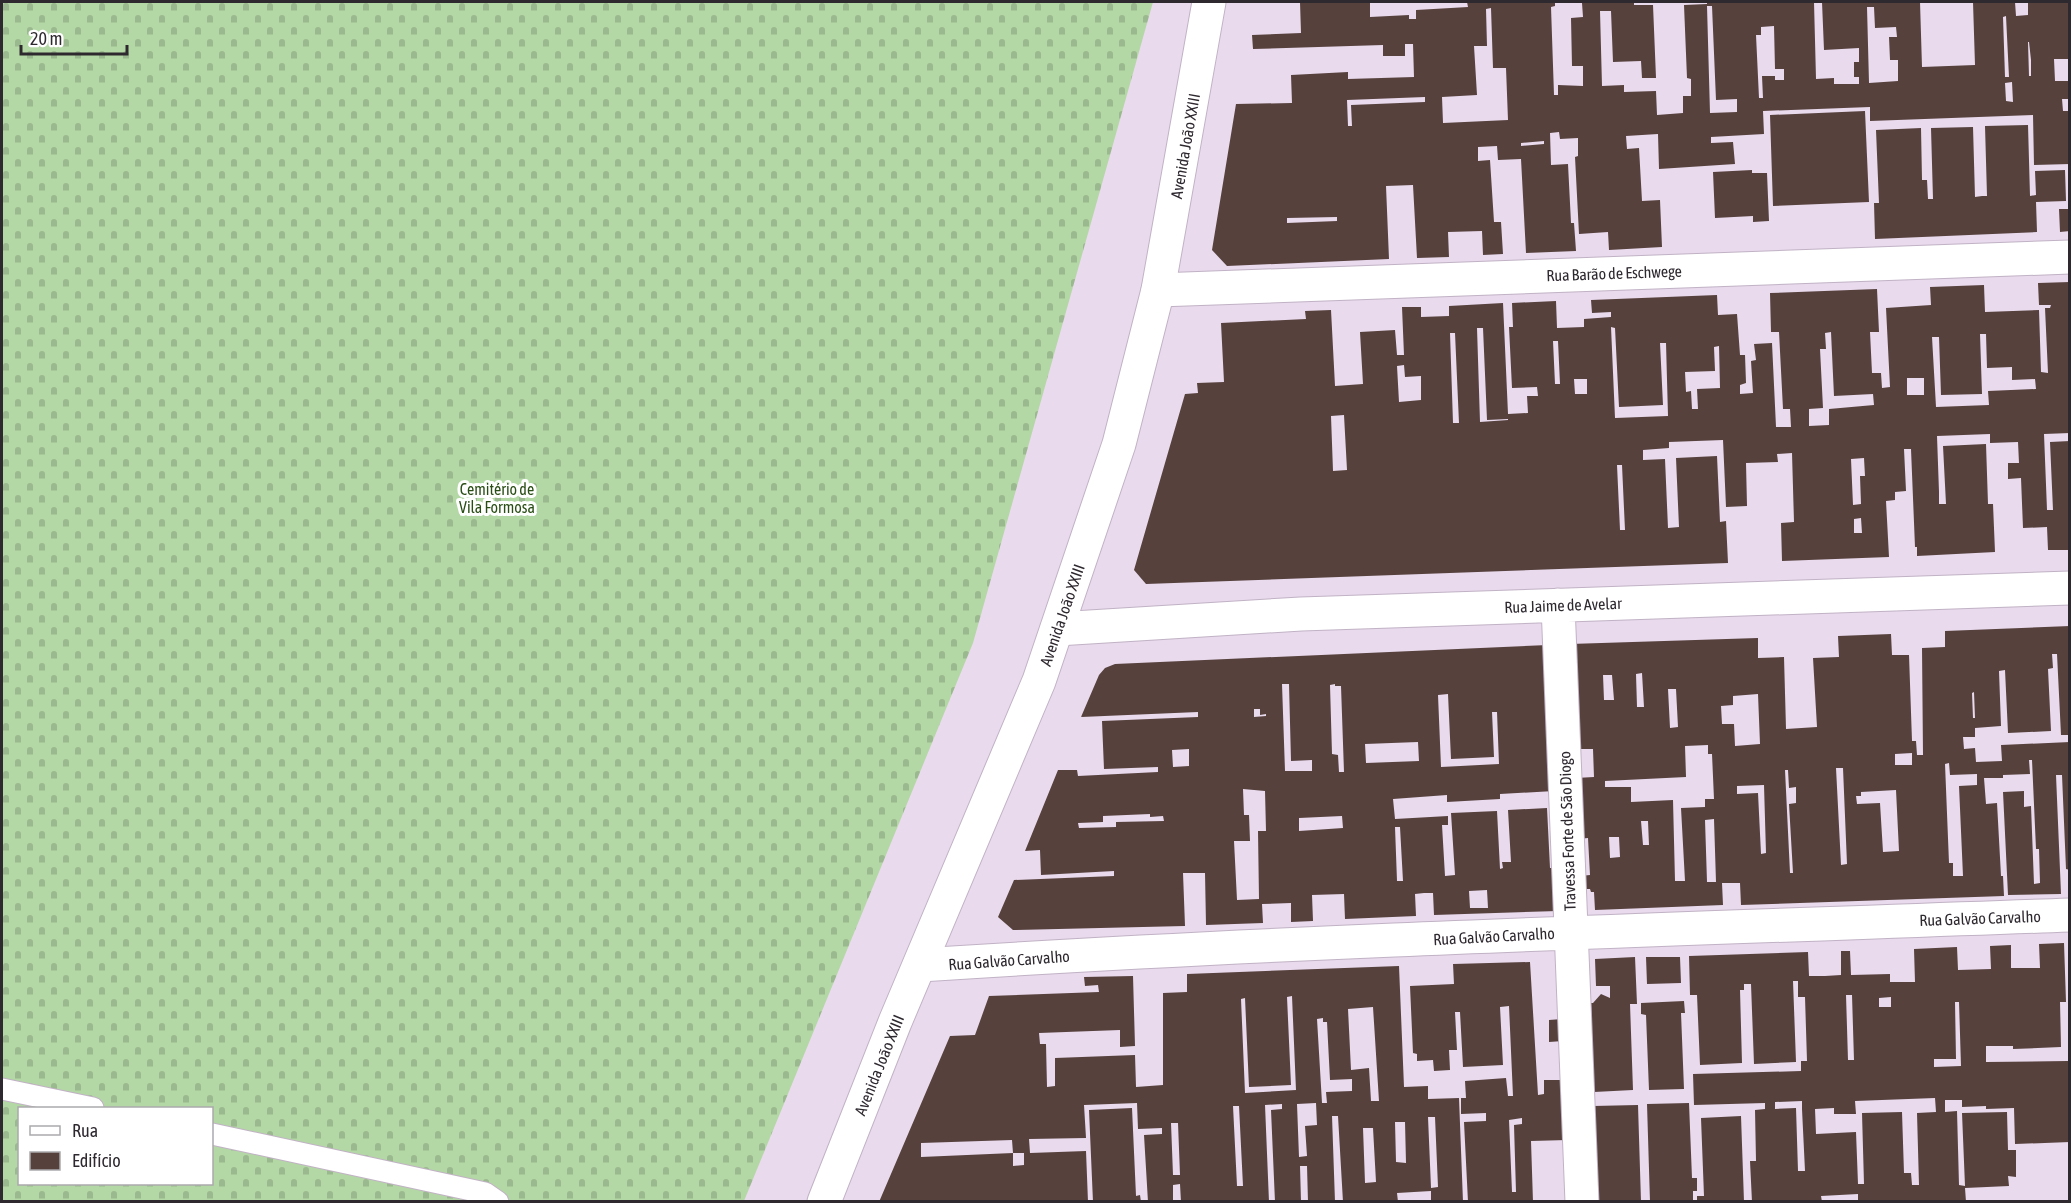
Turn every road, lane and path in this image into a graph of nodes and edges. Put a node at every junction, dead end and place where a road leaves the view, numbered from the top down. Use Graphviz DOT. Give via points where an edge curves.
graph roads {
  1 [pos="1209,2"];
  2 [pos="2070,257"];
  3 [pos="1158,290"];
  4 [pos="2070,588"];
  5 [pos="1558,605"];
  6 [pos="1057,629"];
  7 [pos="2070,915"];
  8 [pos="1570,933"];
  9 [pos="920,965"];
  10 [pos="2,1089"];
  11 [pos="88,1107"];
  12 [pos="213,1134"];
  13 [pos="498,1202"];
  14 [pos="824,1202"];
  15 [pos="1582,1202"];
  1 -- 3 [label="street, Avenida João XXIII"];
  2 -- 3 [label="street, Rua Barão de Eschwege"];
  3 -- 6 [label="street, Avenida João XXIII" via="1119,444"];
  4 -- 5 [label="street, Rua Jaime de Avelar"];
  5 -- 6 [label="street, Rua Jaime de Avelar" via="1301,614"];
  5 -- 8 [label="street, Travessa Forte de São Diogo"];
  6 -- 9 [label="street, Avenida João XXIII"];
  7 -- 8 [label="street, Rua Galvão Carvalho"];
  8 -- 9 [label="street, Rua Galvão Carvalho"];
  8 -- 15 [label="street, Travessa Forte de São Diogo"];
  9 -- 14 [label="street, Avenida João XXIII"];
  10 -- 11 [label="lane"];
  12 -- 13 [label="lane" via="485,1193"];
}
